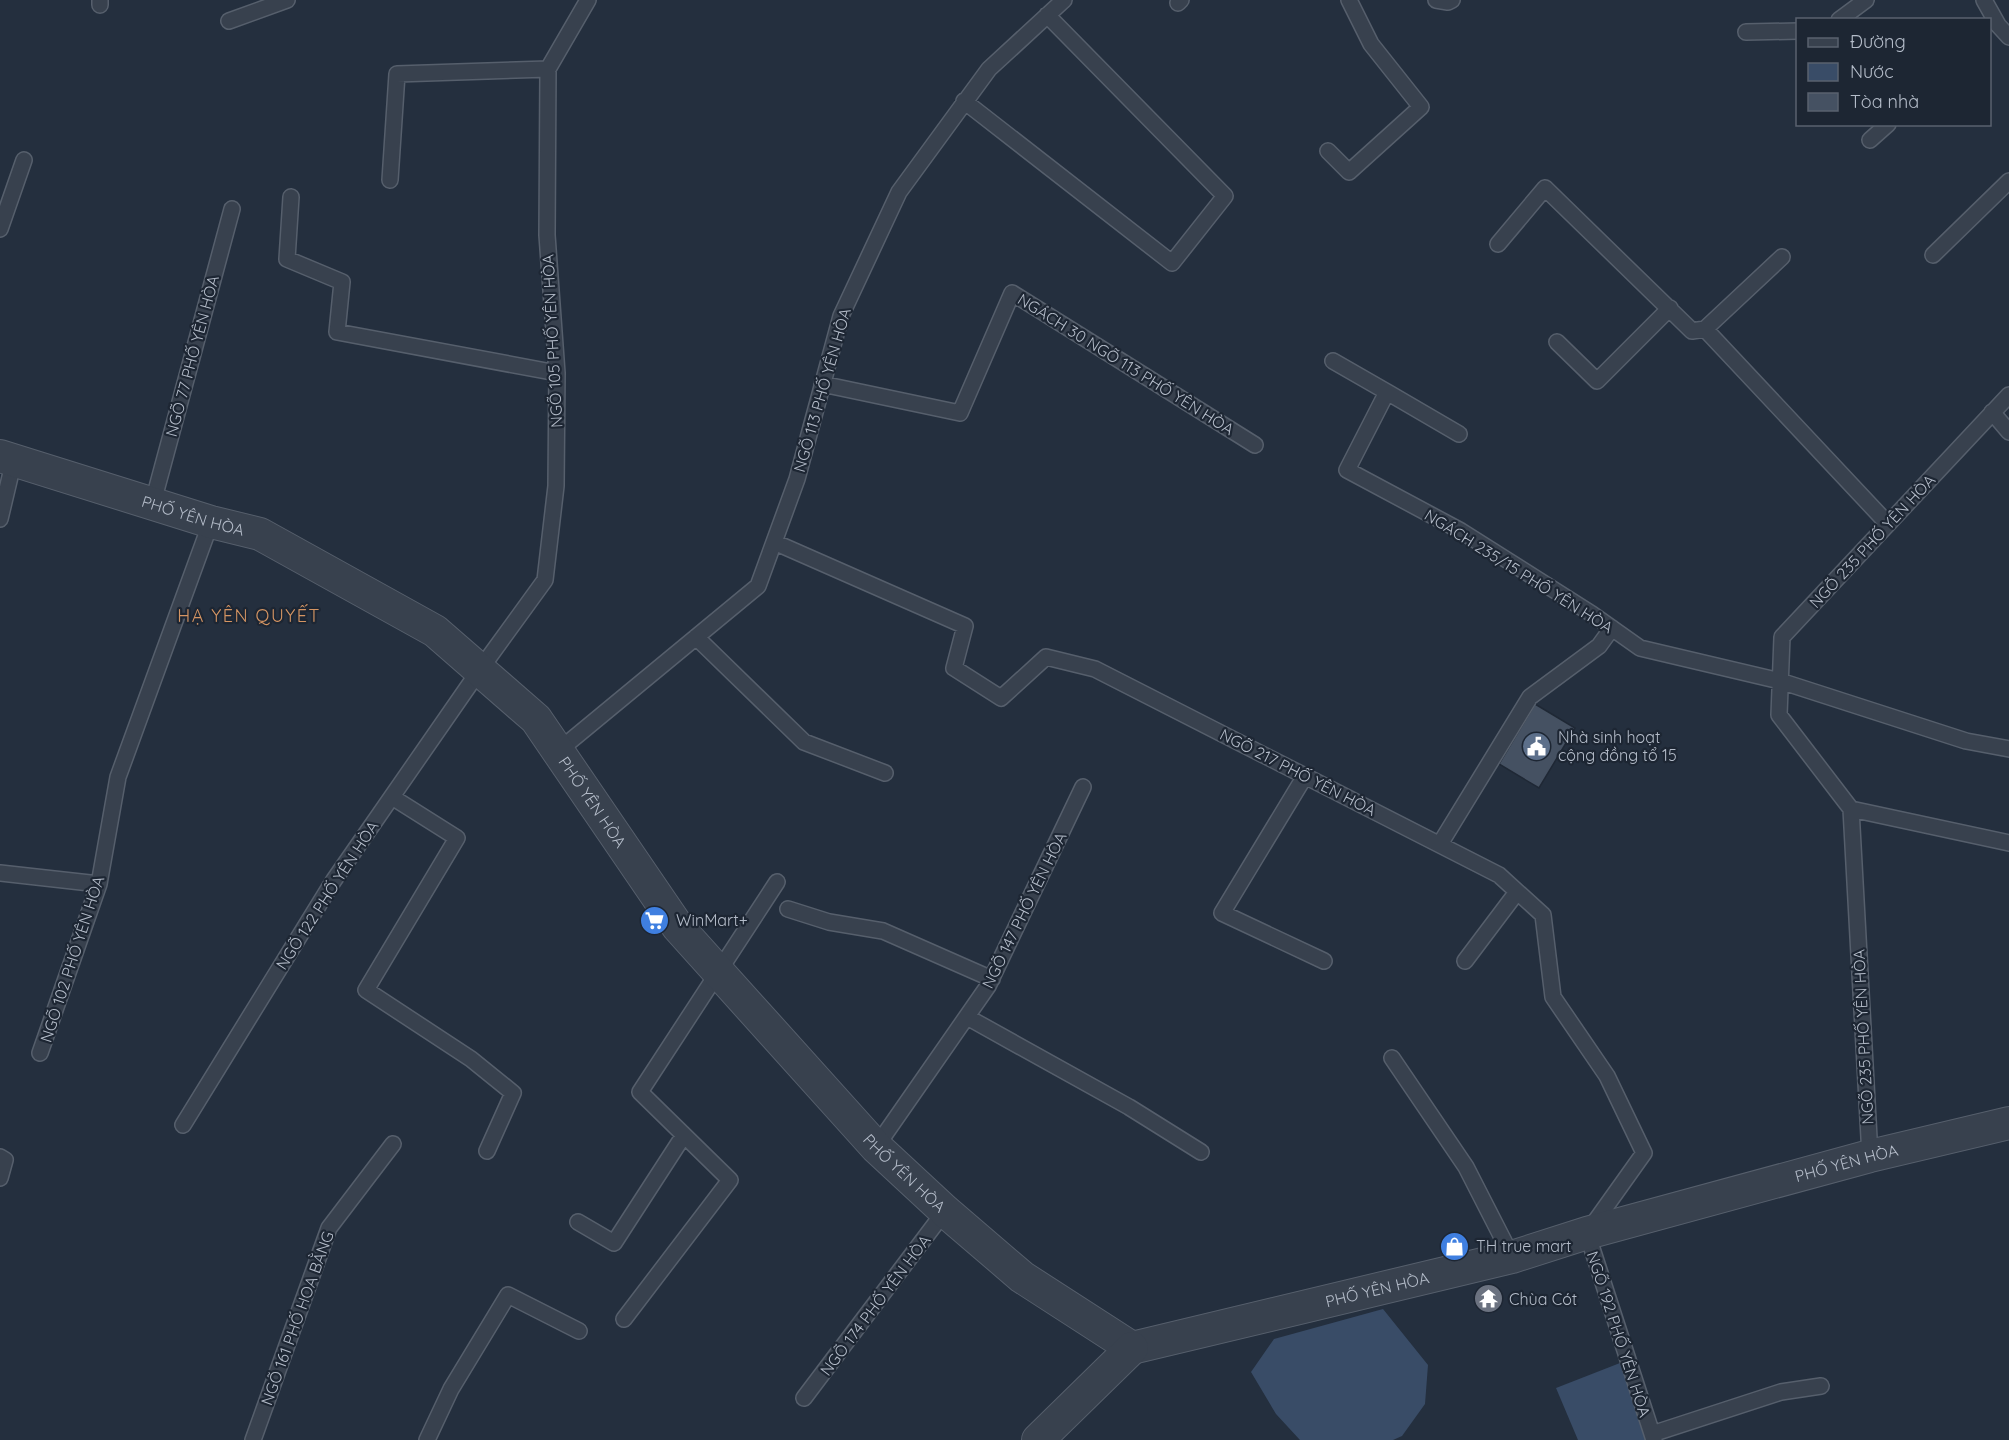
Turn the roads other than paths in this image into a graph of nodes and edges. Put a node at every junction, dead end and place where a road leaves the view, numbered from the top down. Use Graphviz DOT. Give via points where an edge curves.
graph roads {
  1 [pos="286,0"];
  2 [pos="588,0"];
  3 [pos="1064,0"];
  4 [pos="1436,0"];
  5 [pos="1452,0"];
  6 [pos="1866,0"];
  7 [pos="1984,0"];
  8 [pos="1353,1"];
  9 [pos="1047,15"];
  10 [pos="1842,18"];
  11 [pos="229,21"];
  12 [pos="1796,31"];
  13 [pos="1746,32"];
  14 [pos="1999,32"];
  15 [pos="548,69"];
  16 [pos="964,101"];
  17 [pos="1886,126"];
  18 [pos="1870,140"];
  19 [pos="1328,151"];
  20 [pos="24,160"];
  21 [pos="390,180"];
  22 [pos="2009,181"];
  23 [pos="291,197"];
  24 [pos="232,209"];
  25 [pos="0,229"];
  26 [pos="1498,244"];
  27 [pos="1933,255"];
  28 [pos="1782,257"];
  29 [pos="1670,308"];
  30 [pos="1706,329"];
  31 [pos="1557,342"];
  32 [pos="1333,361"];
  33 [pos="556,373"];
  34 [pos="822,384"];
  35 [pos="1387,392"];
  36 [pos="2009,394"];
  37 [pos="1992,412"];
  38 [pos="2009,432"];
  39 [pos="1459,434"];
  40 [pos="1255,445"];
  41 [pos="7,458"];
  42 [pos="153,502"];
  43 [pos="0,519"];
  44 [pos="211,522"];
  45 [pos="1888,524"];
  46 [pos="774,542"];
  47 [pos="1612,628"];
  48 [pos="696,637"];
  49 [pos="479,671"];
  50 [pos="1780,681"];
  51 [pos="2009,749"];
  52 [pos="557,752"];
  53 [pos="885,773"];
  54 [pos="1305,776"];
  55 [pos="1083,787"];
  56 [pos="392,796"];
  57 [pos="1851,809"];
  58 [pos="2009,843"];
  59 [pos="1440,844"];
  60 [pos="0,873"];
  61 [pos="777,882"];
  62 [pos="99,884"];
  63 [pos="1518,892"];
  64 [pos="789,909"];
  65 [pos="1324,961"];
  66 [pos="1465,961"];
  67 [pos="718,970"];
  68 [pos="992,979"];
  69 [pos="967,1017"];
  70 [pos="40,1053"];
  71 [pos="1392,1058"];
  72 [pos="2009,1123"];
  73 [pos="183,1125"];
  74 [pos="684,1135"];
  75 [pos="393,1144"];
  76 [pos="876,1147"];
  77 [pos="487,1151"];
  78 [pos="1201,1152"];
  79 [pos="1870,1156"];
  80 [pos="0,1157"];
  81 [pos="0,1178"];
  82 [pos="945,1211"];
  83 [pos="578,1222"];
  84 [pos="1587,1233"];
  85 [pos="1512,1257"];
  86 [pos="624,1319"];
  87 [pos="579,1331"];
  88 [pos="1132,1348"];
  89 [pos="1821,1386"];
  90 [pos="804,1398"];
  91 [pos="1653,1437"];
  92 [pos="253,1440"];
  93 [pos="427,1440"];
  94 [pos="1038,1440"];
  1 -- 11 [label="lane"];
  2 -- 15 [label="lane, NGÕ 105 PHỐ YÊN HÒA"];
  3 -- 9 [label="lane, NGÕ 113 PHỐ YÊN HÒA"];
  4 -- 5 [label="lane"];
  6 -- 10 [label="lane"];
  7 -- 14 [label="lane"];
  8 -- 19 [label="lane" via="1371,44 1421,107 1349,172"];
  9 -- 16 [label="lane, NGÕ 113 PHỐ YÊN HÒA" via="988,69"];
  9 -- 16 [label="lane" via="1225,196 1172,263"];
  12 -- 13 [label="lane"];
  15 -- 21 [label="lane" via="397,74"];
  15 -- 33 [label="lane, NGÕ 105 PHỐ YÊN HÒA" via="547,235"];
  16 -- 34 [label="lane, NGÕ 113 PHỐ YÊN HÒA" via="899,192 841,316"];
  17 -- 18 [label="lane"];
  20 -- 25 [label="lane"];
  22 -- 27 [label="lane"];
  23 -- 33 [label="lane" via="287,259 342,282 337,332"];
  24 -- 42 [label="lane, NGÕ 77 PHỐ YÊN HÒA"];
  26 -- 29 [label="lane" via="1545,188"];
  28 -- 30 [label="lane"];
  29 -- 30 [label="lane" via="1692,331"];
  29 -- 31 [label="lane" via="1597,381"];
  30 -- 45 [label="lane"];
  32 -- 35 [label="lane"];
  33 -- 49 [label="lane, NGÕ 105 PHỐ YÊN HÒA" via="556,486 545,580"];
  34 -- 40 [label="lane, NGÁCH 30 NGÕ 113 PHỐ YÊN HÒA" via="960,413 1012,293"];
  34 -- 46 [label="lane, NGÕ 113 PHỐ YÊN HÒA" via="797,479"];
  35 -- 39 [label="lane"];
  35 -- 47 [label="lane, NGÁCH 235/15 PHỐ YÊN HÒA" via="1347,470 1461,531"];
  36 -- 37 [label="lane, NGÕ 235 PHỐ YÊN HÒA"];
  37 -- 38 [label="lane"];
  37 -- 45 [label="lane, NGÕ 235 PHỐ YÊN HÒA"];
  41 -- 42 [label="street, PHỐ YÊN HÒA"];
  41 -- 43 [label="lane"];
  42 -- 44 [label="street, PHỐ YÊN HÒA"];
  44 -- 49 [label="street, PHỐ YÊN HÒA" via="260,534 435,631"];
  44 -- 62 [label="lane, NGÕ 102 PHỐ YÊN HÒA" via="118,777"];
  45 -- 50 [label="lane, NGÕ 235 PHỐ YÊN HÒA" via="1782,637"];
  46 -- 48 [label="lane, NGÕ 113 PHỐ YÊN HÒA" via="758,586"];
  46 -- 54 [label="lane, NGÕ 217 PHỐ YÊN HÒA" via="965,626 954,668 1001,698 1046,657 1095,669"];
  47 -- 50 [label="lane, NGÁCH 235/15 PHỐ YÊN HÒA" via="1640,648"];
  47 -- 59 [label="lane" via="1599,646 1530,697"];
  48 -- 52 [label="lane, NGÕ 113 PHỐ YÊN HÒA"];
  48 -- 53 [label="lane" via="804,742"];
  49 -- 52 [label="street, PHỐ YÊN HÒA" via="536,719"];
  49 -- 56 [label="lane, NGÕ 122 PHỐ YÊN HÒA"];
  50 -- 51 [label="lane" via="1966,741"];
  50 -- 57 [label="lane, NGÕ 235 PHỐ YÊN HÒA" via="1779,715"];
  52 -- 67 [label="street, PHỐ YÊN HÒA" via="678,927"];
  54 -- 59 [label="lane, NGÕ 217 PHỐ YÊN HÒA"];
  54 -- 65 [label="lane" via="1222,913"];
  55 -- 68 [label="lane, NGÕ 147 PHỐ YÊN HÒA"];
  56 -- 73 [label="lane, NGÕ 122 PHỐ YÊN HÒA" via="334,880"];
  56 -- 77 [label="lane" via="457,838 366,990 471,1059 513,1093"];
  57 -- 58 [label="lane"];
  57 -- 79 [label="lane, NGÕ 235 PHỐ YÊN HÒA"];
  59 -- 63 [label="lane, NGÕ 217 PHỐ YÊN HÒA" via="1499,876"];
  60 -- 62 [label="lane"];
  61 -- 67 [label="lane"];
  62 -- 70 [label="lane, NGÕ 102 PHỐ YÊN HÒA"];
  63 -- 66 [label="lane"];
  63 -- 84 [label="lane, NGÕ 217 PHỐ YÊN HÒA" via="1543,915 1553,997 1607,1076 1644,1153"];
  64 -- 68 [label="lane" via="829,922 883,931"];
  67 -- 74 [label="lane" via="640,1092"];
  67 -- 76 [label="street, PHỐ YÊN HÒA"];
  68 -- 69 [label="lane, NGÕ 147 PHỐ YÊN HÒA"];
  69 -- 76 [label="lane, NGÕ 147 PHỐ YÊN HÒA"];
  69 -- 78 [label="lane"];
  71 -- 85 [label="lane" via="1466,1167"];
  72 -- 79 [label="street, PHỐ YÊN HÒA"];
  74 -- 83 [label="lane" via="614,1243"];
  74 -- 86 [label="lane" via="730,1180"];
  75 -- 92 [label="lane, NGÕ 161 PHỐ HOA BẰNG" via="329,1228"];
  76 -- 82 [label="street, PHỐ YÊN HÒA"];
  79 -- 84 [label="street, PHỐ YÊN HÒA"];
  80 -- 81 [label="lane" via="5,1160"];
  82 -- 88 [label="street, PHỐ YÊN HÒA" via="1022,1277"];
  82 -- 90 [label="lane, NGÕ 174 PHỐ YÊN HÒA"];
  84 -- 85 [label="street, PHỐ YÊN HÒA"];
  84 -- 91 [label="lane, NGÕ 192 PHỐ YÊN HÒA"];
  85 -- 88 [label="street, PHỐ YÊN HÒA"];
  87 -- 93 [label="lane" via="508,1295 451,1389"];
  88 -- 94 [label="street"];
  89 -- 91 [label="lane, NGÕ 192 PHỐ YÊN HÒA" via="1781,1392"];
}
